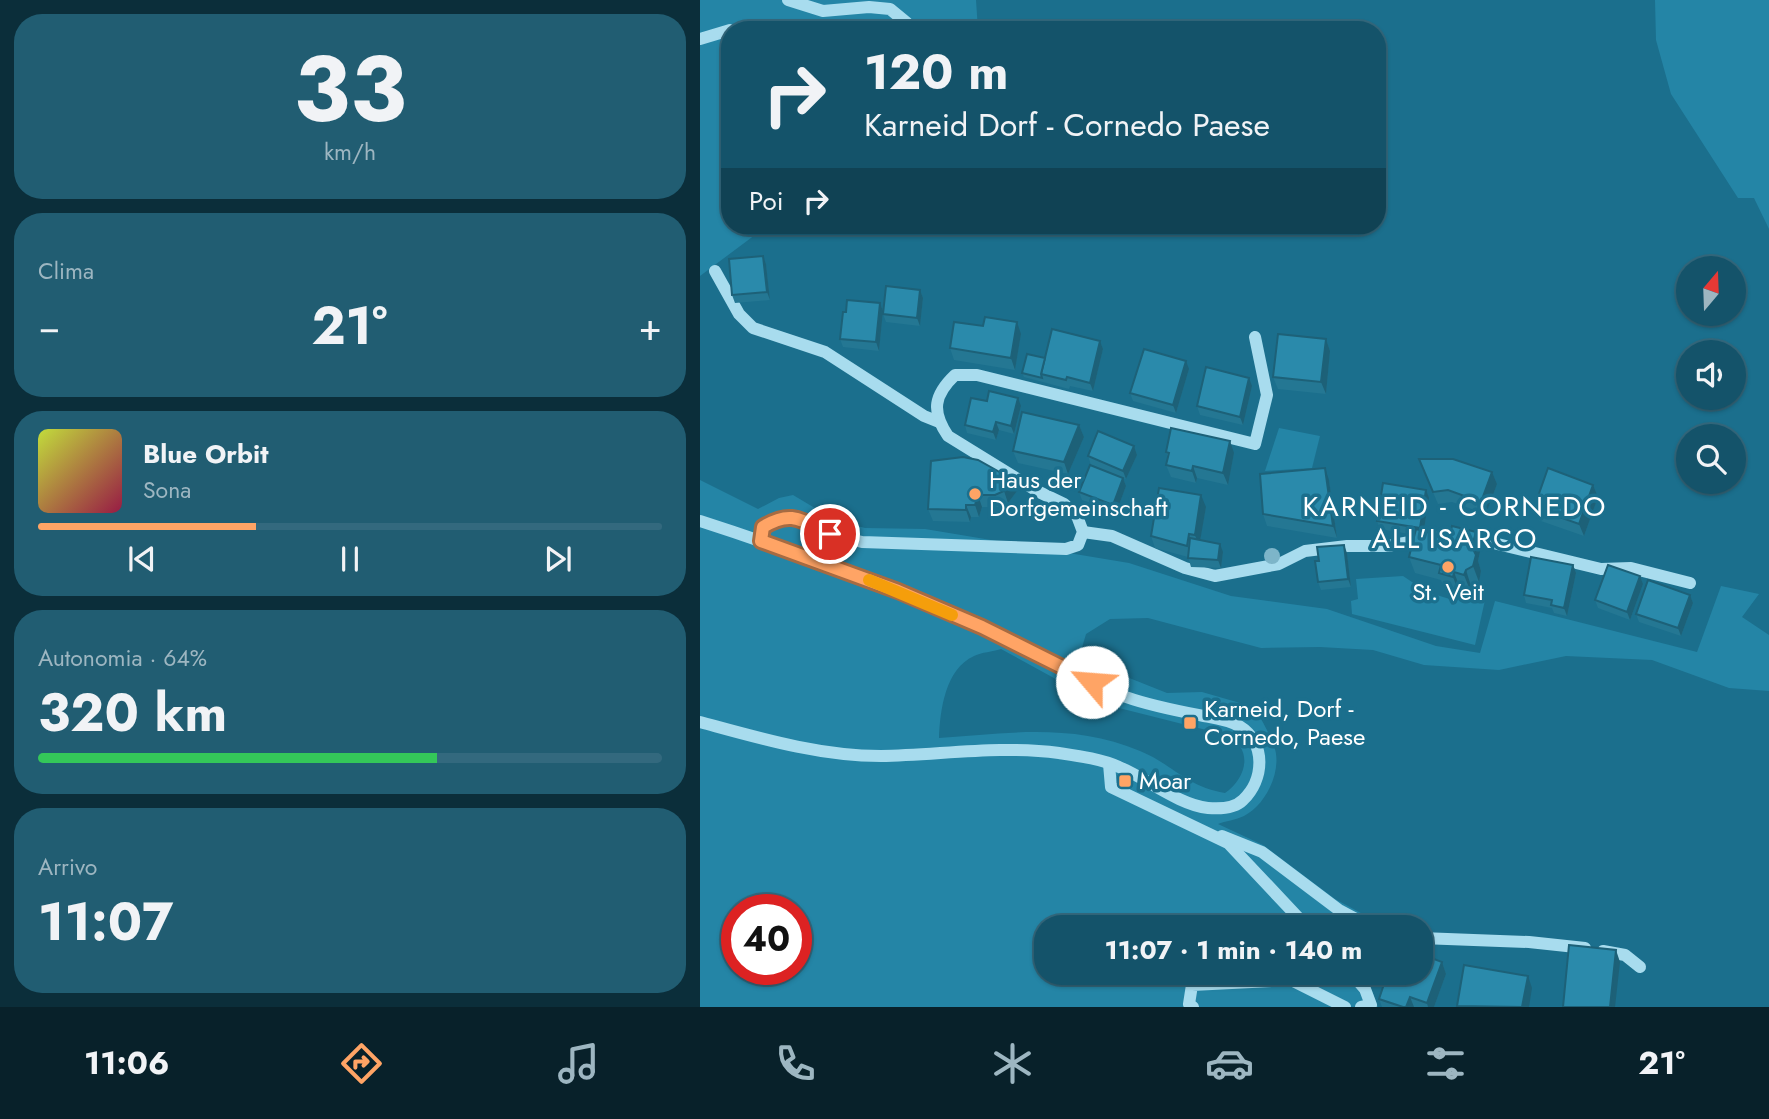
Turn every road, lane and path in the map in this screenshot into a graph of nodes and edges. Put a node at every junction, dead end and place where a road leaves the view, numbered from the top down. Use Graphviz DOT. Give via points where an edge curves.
graph roads {
  1 [pos="788,0"];
  2 [pos="905,21"];
  3 [pos="721,33"];
  4 [pos="700,39"];
  5 [pos="715,271"];
  6 [pos="1255,337"];
  7 [pos="939,422"];
  8 [pos="700,521"];
  9 [pos="1083,532"];
  10 [pos="761,541"];
  11 [pos="1690,583"];
  12 [pos="700,722"];
  13 [pos="1109,764"];
  14 [pos="1195,828"];
  15 [pos="1296,915"];
  16 [pos="1348,915"];
  17 [pos="1433,938"];
  18 [pos="1640,967"];
  19 [pos="1362,985"];
  20 [pos="1193,1007"];
  21 [pos="1345,1007"];
  22 [pos="1361,1007"];
  1 -- 2 [label="street" via="824,11 890,9"];
  3 -- 4 [label="street"];
  5 -- 7 [label="street" via="739,314 753,328 825,352"];
  6 -- 7 [label="street" via="1267,395 1255,444 977,375 955,374 941,388 936,405"];
  7 -- 9 [label="street" via="948,436 1064,504 1077,516"];
  8 -- 10 [label="street"];
  9 -- 10 [label="street" via="1078,545 1066,549 862,542 790,516 763,527"];
  9 -- 11 [label="street" via="1112,536 1215,576 1279,564 1305,551 1387,546 1456,534 1601,569 1631,568"];
  10 -- 13 [label="street" via="898,591 1126,697 1239,726 1259,754 1260,772 1239,804 1206,808"];
  12 -- 13 [label="street" via="813,750 878,756 1054,752"];
  13 -- 14 [label="street" via="1111,787"];
  14 -- 15 [label="street" via="1228,843"];
  14 -- 16 [label="street" via="1262,852"];
  17 -- 18 [label="street" via="1592,948 1625,955"];
  19 -- 22 [label="street" via="1371,1005"];
  20 -- 21 [label="street" via="1189,1004 1192,985 1291,980"];
}
